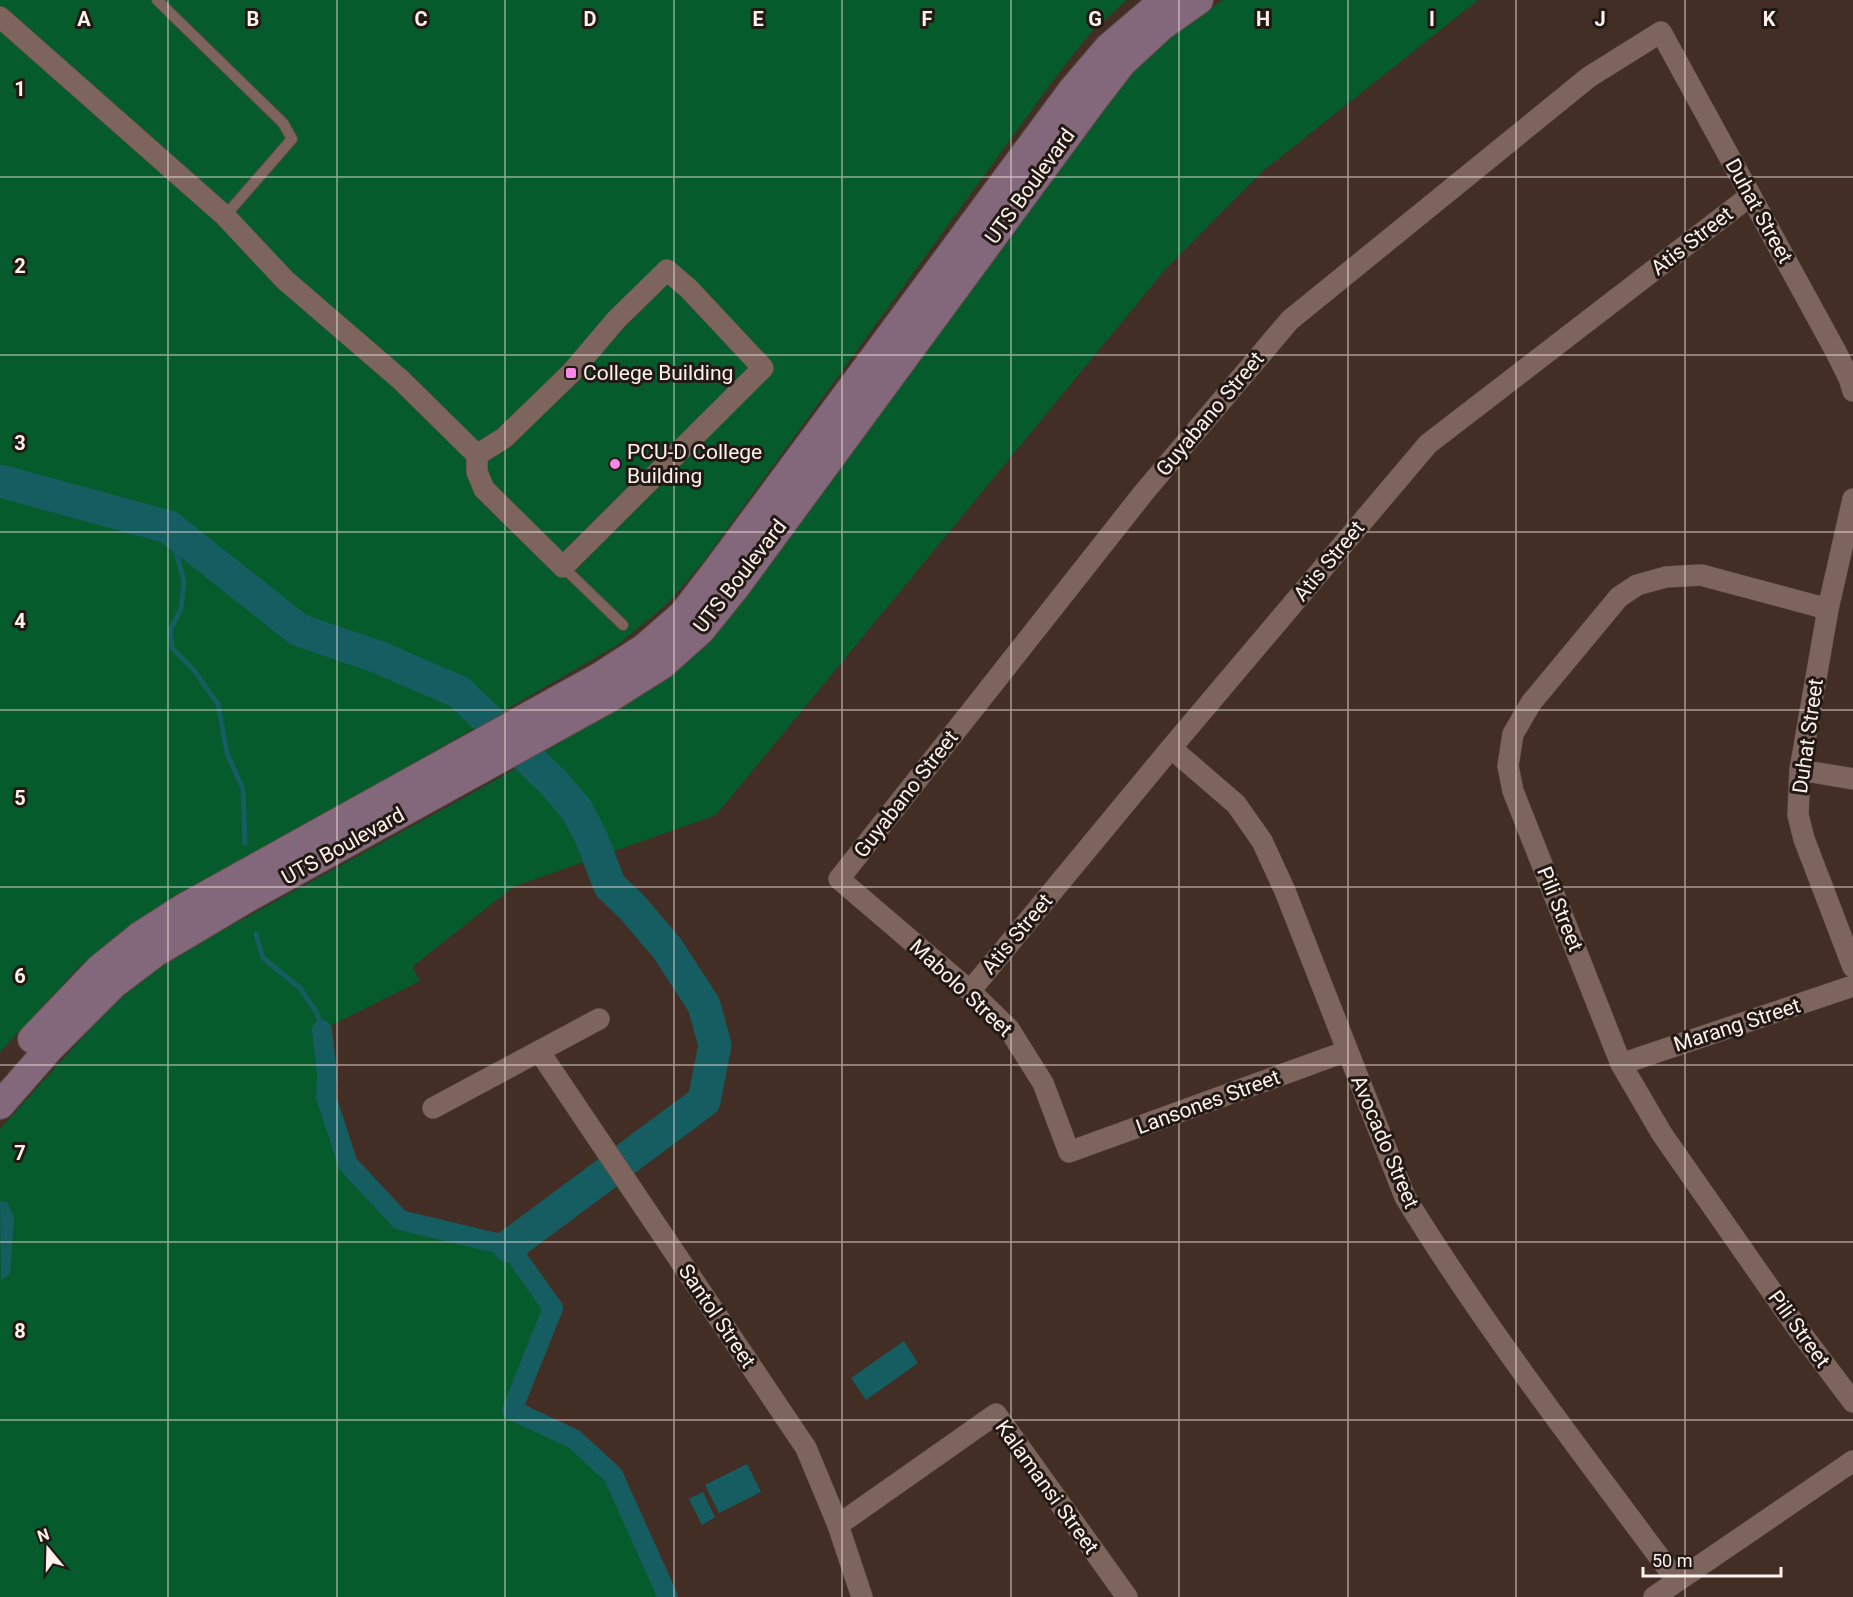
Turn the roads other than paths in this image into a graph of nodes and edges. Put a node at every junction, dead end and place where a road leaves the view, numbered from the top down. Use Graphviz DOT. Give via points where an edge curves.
graph roads {
  1 [pos="157,0"];
  2 [pos="1164,0"];
  3 [pos="1199,0"];
  4 [pos="0,17"];
  5 [pos="1660,32"];
  6 [pos="1750,196"];
  7 [pos="225,216"];
  8 [pos="1853,391"];
  9 [pos="477,455"];
  10 [pos="1853,499"];
  11 [pos="563,567"];
  12 [pos="1828,609"];
  13 [pos="623,625"];
  14 [pos="536,725"];
  15 [pos="1171,748"];
  16 [pos="465,766"];
  17 [pos="1800,771"];
  18 [pos="1853,779"];
  19 [pos="840,879"];
  20 [pos="1853,967"];
  21 [pos="1853,986"];
  22 [pos="970,991"];
  23 [pos="599,1019"];
  24 [pos="539,1051"];
  25 [pos="1347,1051"];
  26 [pos="1621,1064"];
  27 [pos="0,1075"];
  28 [pos="0,1105"];
  29 [pos="433,1108"];
  30 [pos="1069,1152"];
  31 [pos="1853,1402"];
  32 [pos="1853,1461"];
  33 [pos="838,1525"];
  34 [pos="1677,1581"];
  35 [pos="862,1597"];
  36 [pos="1127,1597"];
  37 [pos="1654,1597"];
  1 -- 7 [label="lane" via="283,123 292,140"];
  2 -- 14 [label="main road, UTS Boulevard" via="1108,48 1073,89 683,614 644,648"];
  3 -- 14 [label="main road, UTS Boulevard" via="1162,26 1122,63 701,630 662,665 613,696"];
  4 -- 7 [label="street"];
  5 -- 6 [label="street, Duhat Street"];
  5 -- 19 [label="street, Guyabano Street" via="1589,77 1290,320 1145,491"];
  6 -- 8 [label="street, Duhat Street" via="1835,350"];
  6 -- 15 [label="street, Atis Street" via="1428,444"];
  7 -- 9 [label="street" via="285,280 401,380"];
  9 -- 11 [label="street" via="477,472 484,489"];
  9 -- 11 [label="street" via="504,438 571,373 616,320 667,270 763,368"];
  10 -- 12 [label="street, Duhat Street"];
  11 -- 13 [label="lane"];
  12 -- 17 [label="street, Duhat Street"];
  12 -- 26 [label="street, Pili Street" via="1701,575 1666,577 1637,585 1611,606 1532,703 1513,734 1508,766 1513,791"];
  14 -- 16 [label="main road, UTS Boulevard"];
  15 -- 22 [label="street, Atis Street"];
  15 -- 25 [label="street, Avocado Street" via="1236,804 1262,841"];
  16 -- 27 [label="main road, UTS Boulevard" via="183,908 141,935 99,969"];
  16 -- 28 [label="main road, UTS Boulevard" via="155,952 106,992"];
  17 -- 18 [label="street"];
  17 -- 20 [label="street, Duhat Street" via="1798,815 1804,839"];
  19 -- 22 [label="street, Mabolo Street"];
  21 -- 26 [label="street, Marang Street"];
  22 -- 30 [label="street, Mabolo Street" via="1009,1029 1043,1083"];
  23 -- 24 [label="street"];
  24 -- 29 [label="street"];
  24 -- 33 [label="street, Santol Street" via="806,1448"];
  25 -- 30 [label="street, Lansones Street"];
  25 -- 34 [label="street, Avocado Street" via="1405,1197 1426,1231 1528,1379"];
  26 -- 31 [label="street, Pili Street" via="1662,1134"];
  32 -- 34 [label="street"];
  33 -- 35 [label="street, Santol Street"];
  33 -- 36 [label="street, Kalamansi Street" via="996,1414"];
  34 -- 37 [label="street"];
}
